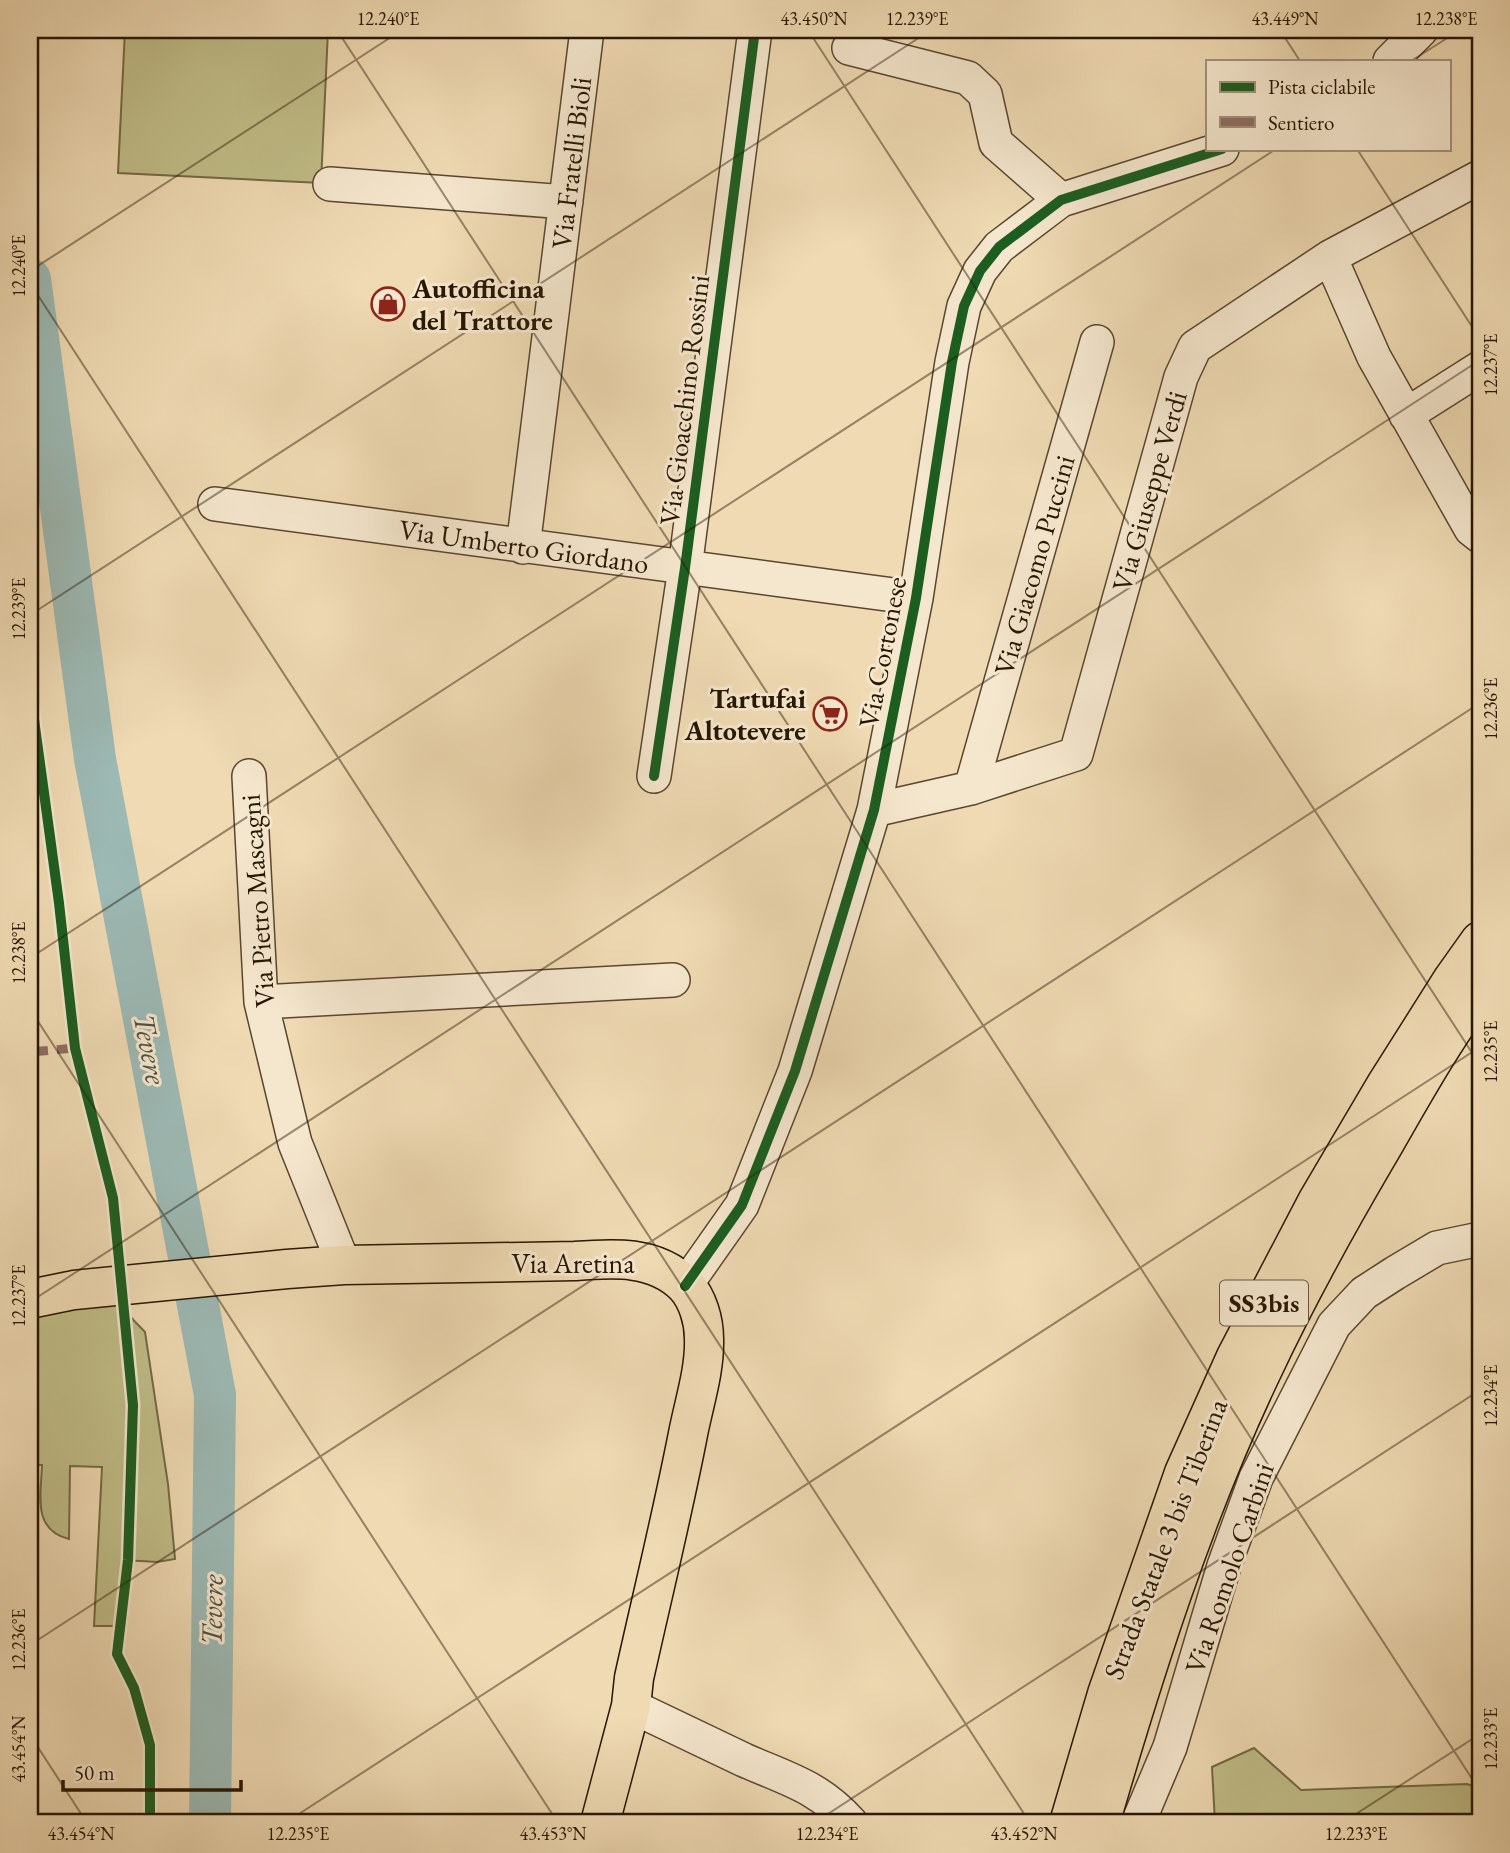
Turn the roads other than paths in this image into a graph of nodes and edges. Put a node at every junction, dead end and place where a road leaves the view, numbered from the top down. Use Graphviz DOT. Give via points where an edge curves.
graph roads {
  1 [pos="587,30"];
  2 [pos="755,30"];
  3 [pos="1421,30"];
  4 [pos="849,48"];
  5 [pos="1391,60"];
  6 [pos="1219,150"];
  7 [pos="1480,177"];
  8 [pos="330,184"];
  9 [pos="1061,200"];
  10 [pos="566,202"];
  11 [pos="1330,257"];
  12 [pos="1097,342"];
  13 [pos="1480,368"];
  14 [pos="1406,415"];
  15 [pos="215,504"];
  16 [pos="1480,536"];
  17 [pos="523,547"];
  18 [pos="685,568"];
  19 [pos="916,598"];
  20 [pos="249,776"];
  21 [pos="654,776"];
  22 [pos="971,788"];
  23 [pos="874,810"];
  24 [pos="1480,941"];
  25 [pos="673,980"];
  26 [pos="1480,990"];
  27 [pos="261,1002"];
  28 [pos="1480,1239"];
  29 [pos="344,1265"];
  30 [pos="685,1286"];
  31 [pos="31,1293"];
  32 [pos="1121,1700"];
  33 [pos="631,1706"];
  34 [pos="600,1823"];
  35 [pos="851,1823"];
  36 [pos="1069,1823"];
  37 [pos="1100,1823"];
  38 [pos="1138,1823"];
  1 -- 10 [label="street, Via Fratelli Bioli"];
  2 -- 18 [label="street, Via Gioacchino Rossini"];
  3 -- 5 [label="street"];
  4 -- 9 [label="street" via="968,78 985,94 996,143"];
  6 -- 9 [label="street, Via Cortonese"];
  7 -- 11 [label="street, Via Giuseppe Verdi"];
  8 -- 10 [label="street"];
  9 -- 19 [label="street, Via Cortonese" via="999,247 980,271 964,306"];
  10 -- 17 [label="street, Via Fratelli Bioli"];
  11 -- 14 [label="street" via="1374,357"];
  11 -- 22 [label="street, Via Giuseppe Verdi" via="1195,347 1178,386 1076,754"];
  12 -- 22 [label="street, Via Giacomo Puccini"];
  13 -- 14 [label="street"];
  14 -- 16 [label="street" via="1471,529"];
  15 -- 17 [label="street, Via Umberto Giordano"];
  17 -- 18 [label="street, Via Umberto Giordano"];
  18 -- 19 [label="street, Via Umberto Giordano"];
  18 -- 21 [label="street, Via Gioacchino Rossini"];
  19 -- 23 [label="street, Via Cortonese"];
  20 -- 27 [label="street, Via Pietro Mascagni"];
  22 -- 23 [label="street, Via Giuseppe Verdi"];
  23 -- 30 [label="street, Via Cortonese" via="795,1071 742,1205"];
  24 -- 32 [label="main road, Strada Statale 3 bis Tiberina / SS3bis" via="1324,1190 1236,1357 1184,1473"];
  25 -- 27 [label="street"];
  26 -- 32 [label="main road, Strada Statale 3 bis Tiberina / SS3bis" via="1406,1105 1262,1370"];
  27 -- 29 [label="street, Via Pietro Mascagni" via="295,1143"];
  28 -- 38 [label="street, Via Romolo Carbini" via="1437,1248 1364,1293 1334,1325 1256,1478 1224,1566 1170,1747"];
  29 -- 30 [label="main road, Via Aretina" via="631,1260 664,1270"];
  29 -- 31 [label="main road, Via Aretina"];
  30 -- 33 [label="main road, Via Aretina" via="703,1321 704,1353"];
  32 -- 36 [label="main road, Strada Statale 3 bis Tiberina / SS3bis"];
  32 -- 37 [label="main road, Strada Statale 3 bis Tiberina / SS3bis"];
  33 -- 34 [label="main road, Via Aretina"];
  33 -- 35 [label="street" via="806,1786 825,1797"];
}
